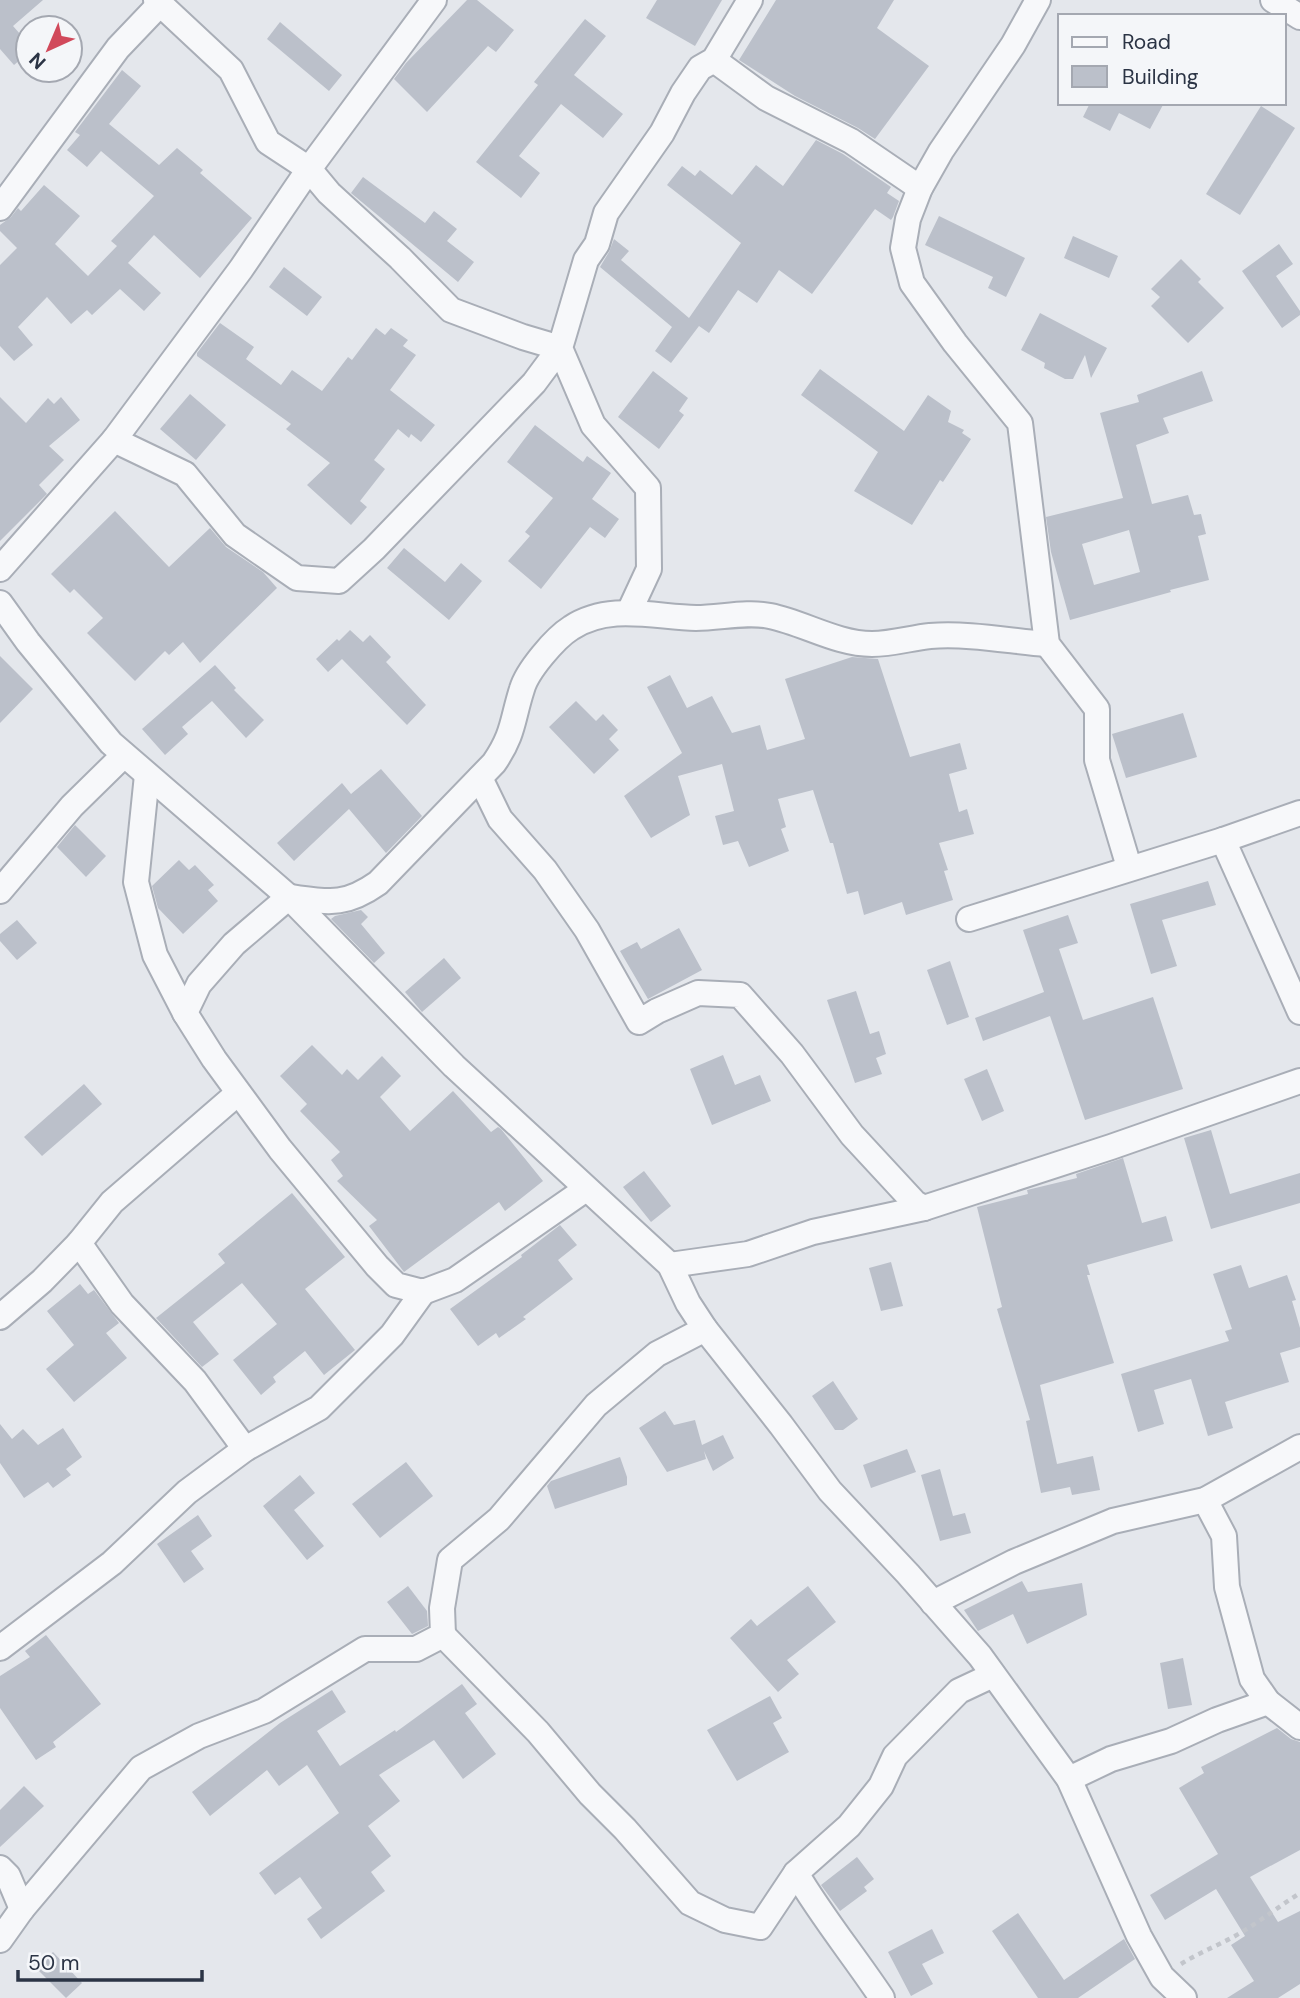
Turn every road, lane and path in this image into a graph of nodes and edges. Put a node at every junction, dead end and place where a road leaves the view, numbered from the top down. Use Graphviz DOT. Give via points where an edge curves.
graph roads {
  1 [pos="433,0"];
  2 [pos="750,0"];
  3 [pos="1038,0"];
  4 [pos="1273,0"];
  5 [pos="158,2"];
  6 [pos="1300,17"];
  7 [pos="714,60"];
  8 [pos="309,169"];
  9 [pos="920,188"];
  10 [pos="0,208"];
  11 [pos="560,348"];
  12 [pos="114,440"];
  13 [pos="0,569"];
  14 [pos="0,603"];
  15 [pos="629,612"];
  16 [pos="1047,644"];
  17 [pos="124,755"];
  18 [pos="147,775"];
  19 [pos="480,778"];
  20 [pos="1300,813"];
  21 [pos="1223,840"];
  22 [pos="1129,867"];
  23 [pos="0,891"];
  24 [pos="289,897"];
  25 [pos="969,919"];
  26 [pos="1300,1012"];
  27 [pos="185,1013"];
  28 [pos="1300,1082"];
  29 [pos="238,1093"];
  30 [pos="586,1189"];
  31 [pos="924,1208"];
  32 [pos="79,1242"];
  33 [pos="670,1265"];
  34 [pos="423,1292"];
  35 [pos="0,1317"];
  36 [pos="705,1329"];
  37 [pos="1300,1447"];
  38 [pos="245,1449"];
  39 [pos="1205,1500"];
  40 [pos="933,1603"];
  41 [pos="443,1635"];
  42 [pos="0,1648"];
  43 [pos="993,1675"];
  44 [pos="1268,1702"];
  45 [pos="1300,1727"];
  46 [pos="1069,1779"];
  47 [pos="0,1868"];
  48 [pos="796,1873"];
  49 [pos="1300,1893"];
  50 [pos="22,1909"];
  51 [pos="0,1940"];
  52 [pos="1162,1977"];
  53 [pos="882,1998"];
  54 [pos="1184,1998"];
  1 -- 8 [label="street"];
  2 -- 7 [label="street"];
  3 -- 9 [label="street"];
  4 -- 6 [label="street"];
  5 -- 8 [label="street" via="231,70 268,142"];
  5 -- 10 [label="street" via="118,48"];
  7 -- 9 [label="street" via="766,98 851,141"];
  7 -- 11 [label="street" via="700,68 606,213 597,244 586,260"];
  8 -- 11 [label="street" via="451,310"];
  8 -- 12 [label="street" via="242,269"];
  9 -- 16 [label="street" via="908,219 903,248 906,265 912,283 948,333 1020,423"];
  11 -- 12 [label="street" via="534,383 339,581 297,579 235,535 185,474"];
  11 -- 15 [label="street" via="593,425 648,488 649,569"];
  12 -- 13 [label="street"];
  14 -- 17 [label="street"];
  15 -- 16 [label="street" via="695,618 767,615 844,640 872,644 952,636"];
  15 -- 19 [label="street" via="593,616 570,628 546,650 522,687 508,744"];
  16 -- 22 [label="street" via="1097,709 1097,760"];
  17 -- 18 [label="street"];
  17 -- 23 [label="street" via="72,806"];
  18 -- 24 [label="street"];
  18 -- 27 [label="street" via="136,881 155,955"];
  19 -- 24 [label="street" via="361,895 331,903"];
  19 -- 31 [label="street" via="500,819 545,870 587,930 639,1023 698,993 740,995 792,1054 852,1135"];
  20 -- 21 [label="street"];
  21 -- 22 [label="street"];
  21 -- 26 [label="street"];
  22 -- 25 [label="street"];
  24 -- 27 [label="street" via="225,954 199,985"];
  24 -- 30 [label="street" via="454,1066"];
  27 -- 29 [label="street"];
  28 -- 31 [label="street"];
  29 -- 32 [label="street" via="112,1202"];
  29 -- 34 [label="street" via="377,1266 397,1284"];
  30 -- 33 [label="street"];
  30 -- 34 [label="street" via="455,1280"];
  31 -- 33 [label="street" via="813,1232 748,1254"];
  32 -- 35 [label="street"];
  32 -- 38 [label="street" via="122,1304 195,1381"];
  33 -- 36 [label="street"];
  34 -- 38 [label="street" via="392,1335 319,1408"];
  36 -- 40 [label="street" via="830,1491"];
  36 -- 41 [label="street" via="657,1354 596,1405 499,1519 450,1560 442,1608"];
  37 -- 39 [label="street"];
  38 -- 42 [label="street" via="187,1492 113,1563"];
  39 -- 40 [label="street" via="1113,1521 1014,1562"];
  39 -- 44 [label="street" via="1224,1536 1227,1587 1252,1679"];
  40 -- 43 [label="street"];
  41 -- 48 [label="street" via="538,1732 690,1903 725,1920 760,1927"];
  41 -- 50 [label="street" via="416,1649 365,1649 264,1711 199,1736 141,1768"];
  43 -- 46 [label="street"];
  43 -- 48 [label="street" via="959,1691 926,1723 895,1756 881,1786 849,1826"];
  44 -- 45 [label="street"];
  44 -- 46 [label="street"];
  46 -- 52 [label="street"];
  47 -- 50 [label="street"];
  48 -- 53 [label="street"];
  49 -- 52 [label="path"];
  50 -- 51 [label="street"];
  52 -- 54 [label="street"];
}
